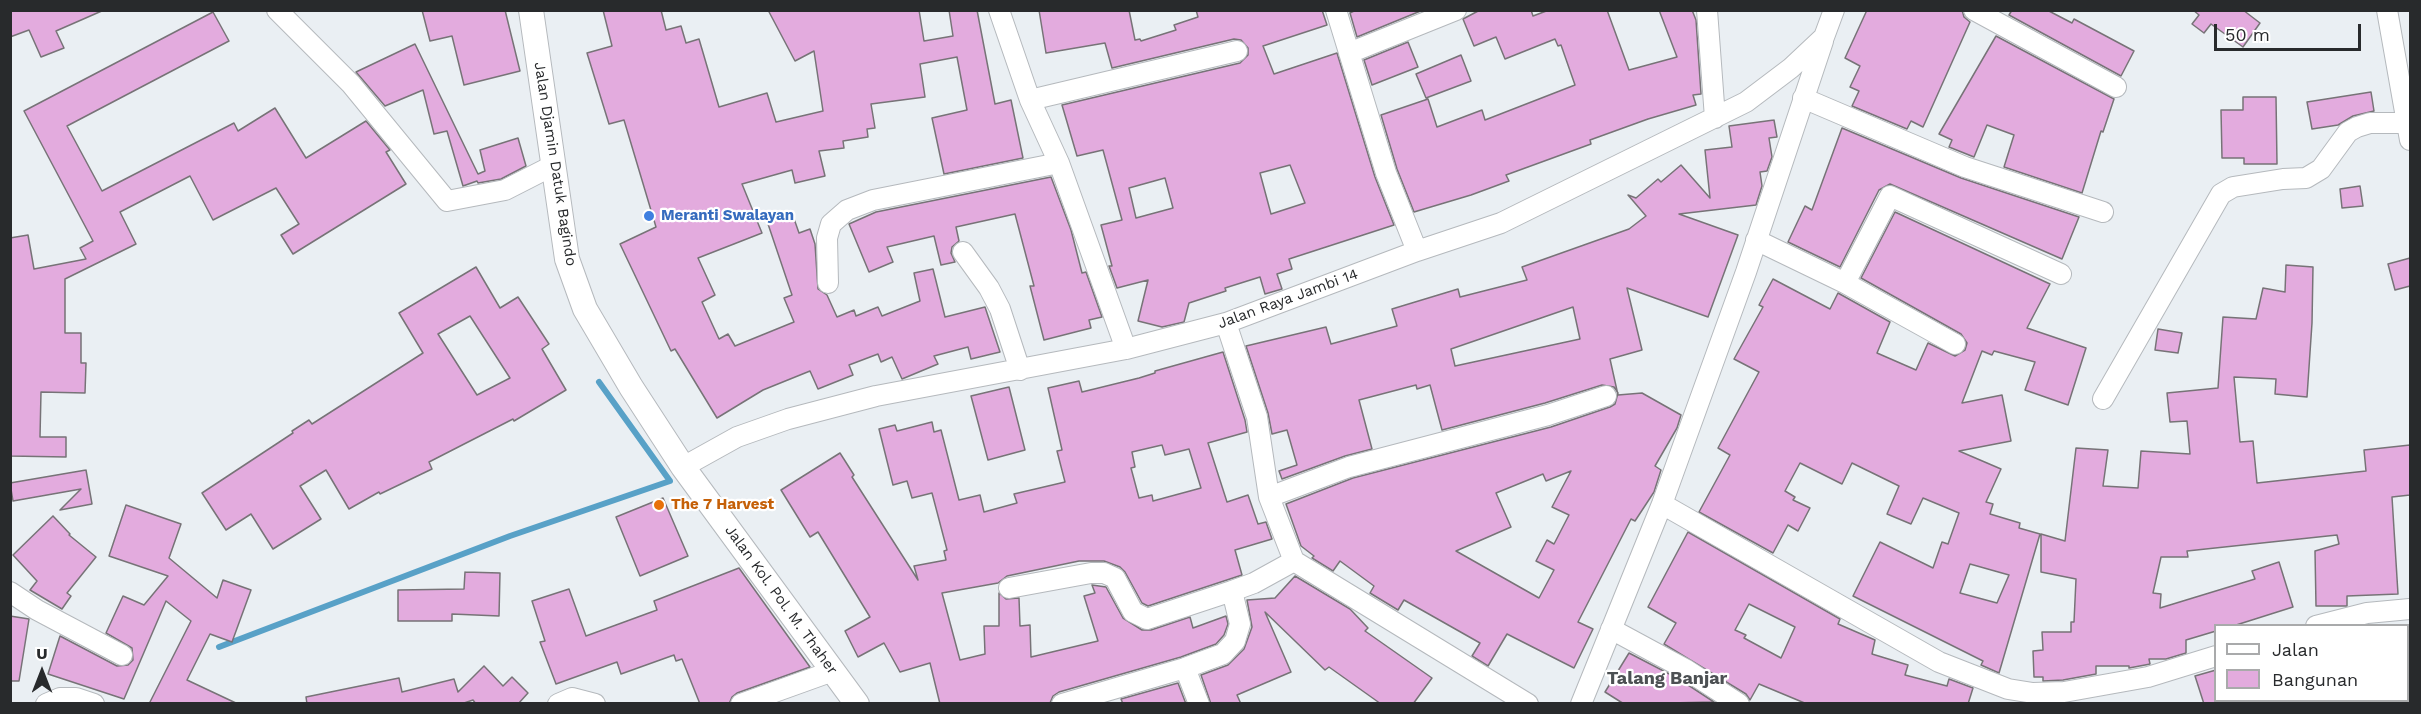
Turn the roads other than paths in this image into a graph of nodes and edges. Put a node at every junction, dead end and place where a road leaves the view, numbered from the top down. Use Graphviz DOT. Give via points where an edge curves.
graph roads {
  1 [pos="277,10"];
  2 [pos="531,10"];
  3 [pos="999,10"];
  4 [pos="1336,10"];
  5 [pos="1456,10"];
  6 [pos="1707,10"];
  7 [pos="1834,10"];
  8 [pos="1974,10"];
  9 [pos="2387,10"];
  10 [pos="1430,16"];
  11 [pos="1824,37"];
  12 [pos="1237,51"];
  13 [pos="1349,53"];
  14 [pos="2116,87"];
  15 [pos="1803,98"];
  16 [pos="1030,100"];
  17 [pos="1715,118"];
  18 [pos="2409,132"];
  19 [pos="1059,163"];
  20 [pos="554,165"];
  21 [pos="2103,212"];
  22 [pos="1756,240"];
  23 [pos="1417,251"];
  24 [pos="963,252"];
  25 [pos="2061,274"];
  26 [pos="828,283"];
  27 [pos="1845,283"];
  28 [pos="1226,323"];
  29 [pos="1955,344"];
  30 [pos="1125,349"];
  31 [pos="1020,370"];
  32 [pos="1606,396"];
  33 [pos="2103,399"];
  34 [pos="683,467"];
  35 [pos="1269,497"];
  36 [pos="1662,504"];
  37 [pos="1294,561"];
  38 [pos="1009,588"];
  39 [pos="1232,591"];
  40 [pos="10,592"];
  41 [pos="2410,609"];
  42 [pos="2324,624"];
  43 [pos="1611,629"];
  44 [pos="122,655"];
  45 [pos="2214,657"];
  46 [pos="1185,668"];
  47 [pos="833,671"];
  48 [pos="46,704"];
  49 [pos="94,704"];
  50 [pos="558,704"];
  51 [pos="595,704"];
  52 [pos="741,704"];
  53 [pos="857,704"];
  54 [pos="1062,704"];
  55 [pos="1199,704"];
  56 [pos="1528,704"];
  57 [pos="1581,704"];
  58 [pos="1740,704"];
  1 -- 20 [label="street" via="351,84 447,201 505,190"];
  2 -- 20 [label="street, Jalan Djamin Datuk Bagindo"];
  3 -- 16 [label="street"];
  4 -- 13 [label="street"];
  5 -- 10 [label="street"];
  6 -- 17 [label="street"];
  7 -- 11 [label="street, Jalan Raya Jambi 14"];
  8 -- 14 [label="street"];
  9 -- 18 [label="street"];
  10 -- 13 [label="street"];
  11 -- 15 [label="street"];
  11 -- 17 [label="street, Jalan Raya Jambi 14" via="1746,102"];
  12 -- 16 [label="street"];
  13 -- 23 [label="street" via="1386,173"];
  15 -- 21 [label="street" via="1965,166"];
  15 -- 22 [label="street"];
  16 -- 19 [label="street"];
  17 -- 23 [label="street, Jalan Raya Jambi 14" via="1501,223"];
  18 -- 33 [label="street" via="2370,123 2357,127 2348,132 2321,169 2306,178 2233,187 2221,194"];
  19 -- 26 [label="street" via="873,200 847,210 831,224 826,238"];
  19 -- 30 [label="street"];
  20 -- 34 [label="street, Jalan Djamin Datuk Bagindo" via="567,259 585,309"];
  22 -- 27 [label="street"];
  22 -- 36 [label="street"];
  23 -- 28 [label="street, Jalan Raya Jambi 14"];
  24 -- 31 [label="street" via="1000,309"];
  25 -- 27 [label="street" via="1890,196"];
  27 -- 29 [label="street"];
  28 -- 30 [label="street, Jalan Raya Jambi 14"];
  28 -- 35 [label="street" via="1257,417"];
  30 -- 31 [label="street, Jalan Raya Jambi 14"];
  31 -- 34 [label="street, Jalan Raya Jambi 14" via="876,396 788,419 736,437"];
  32 -- 35 [label="street" via="1548,415 1349,466"];
  34 -- 47 [label="street, Jalan Kol. Pol. M. Thaher"];
  35 -- 37 [label="street"];
  36 -- 43 [label="street"];
  36 -- 45 [label="street" via="1939,662 2008,689 2064,692 2148,677"];
  37 -- 39 [label="street"];
  37 -- 56 [label="street"];
  38 -- 39 [label="street" via="1104,573 1115,578 1133,612 1147,618"];
  39 -- 46 [label="street" via="1240,624 1235,641 1223,654"];
  40 -- 44 [label="street"];
  41 -- 42 [label="street" via="2367,613"];
  43 -- 57 [label="street"];
  43 -- 58 [label="street"];
  46 -- 54 [label="street"];
  46 -- 55 [label="street"];
  47 -- 52 [label="street"];
  47 -- 53 [label="street, Jalan Kol. Pol. M. Thaher"];
  48 -- 49 [label="street" via="60,698"];
  50 -- 51 [label="street" via="572,698"];
}
